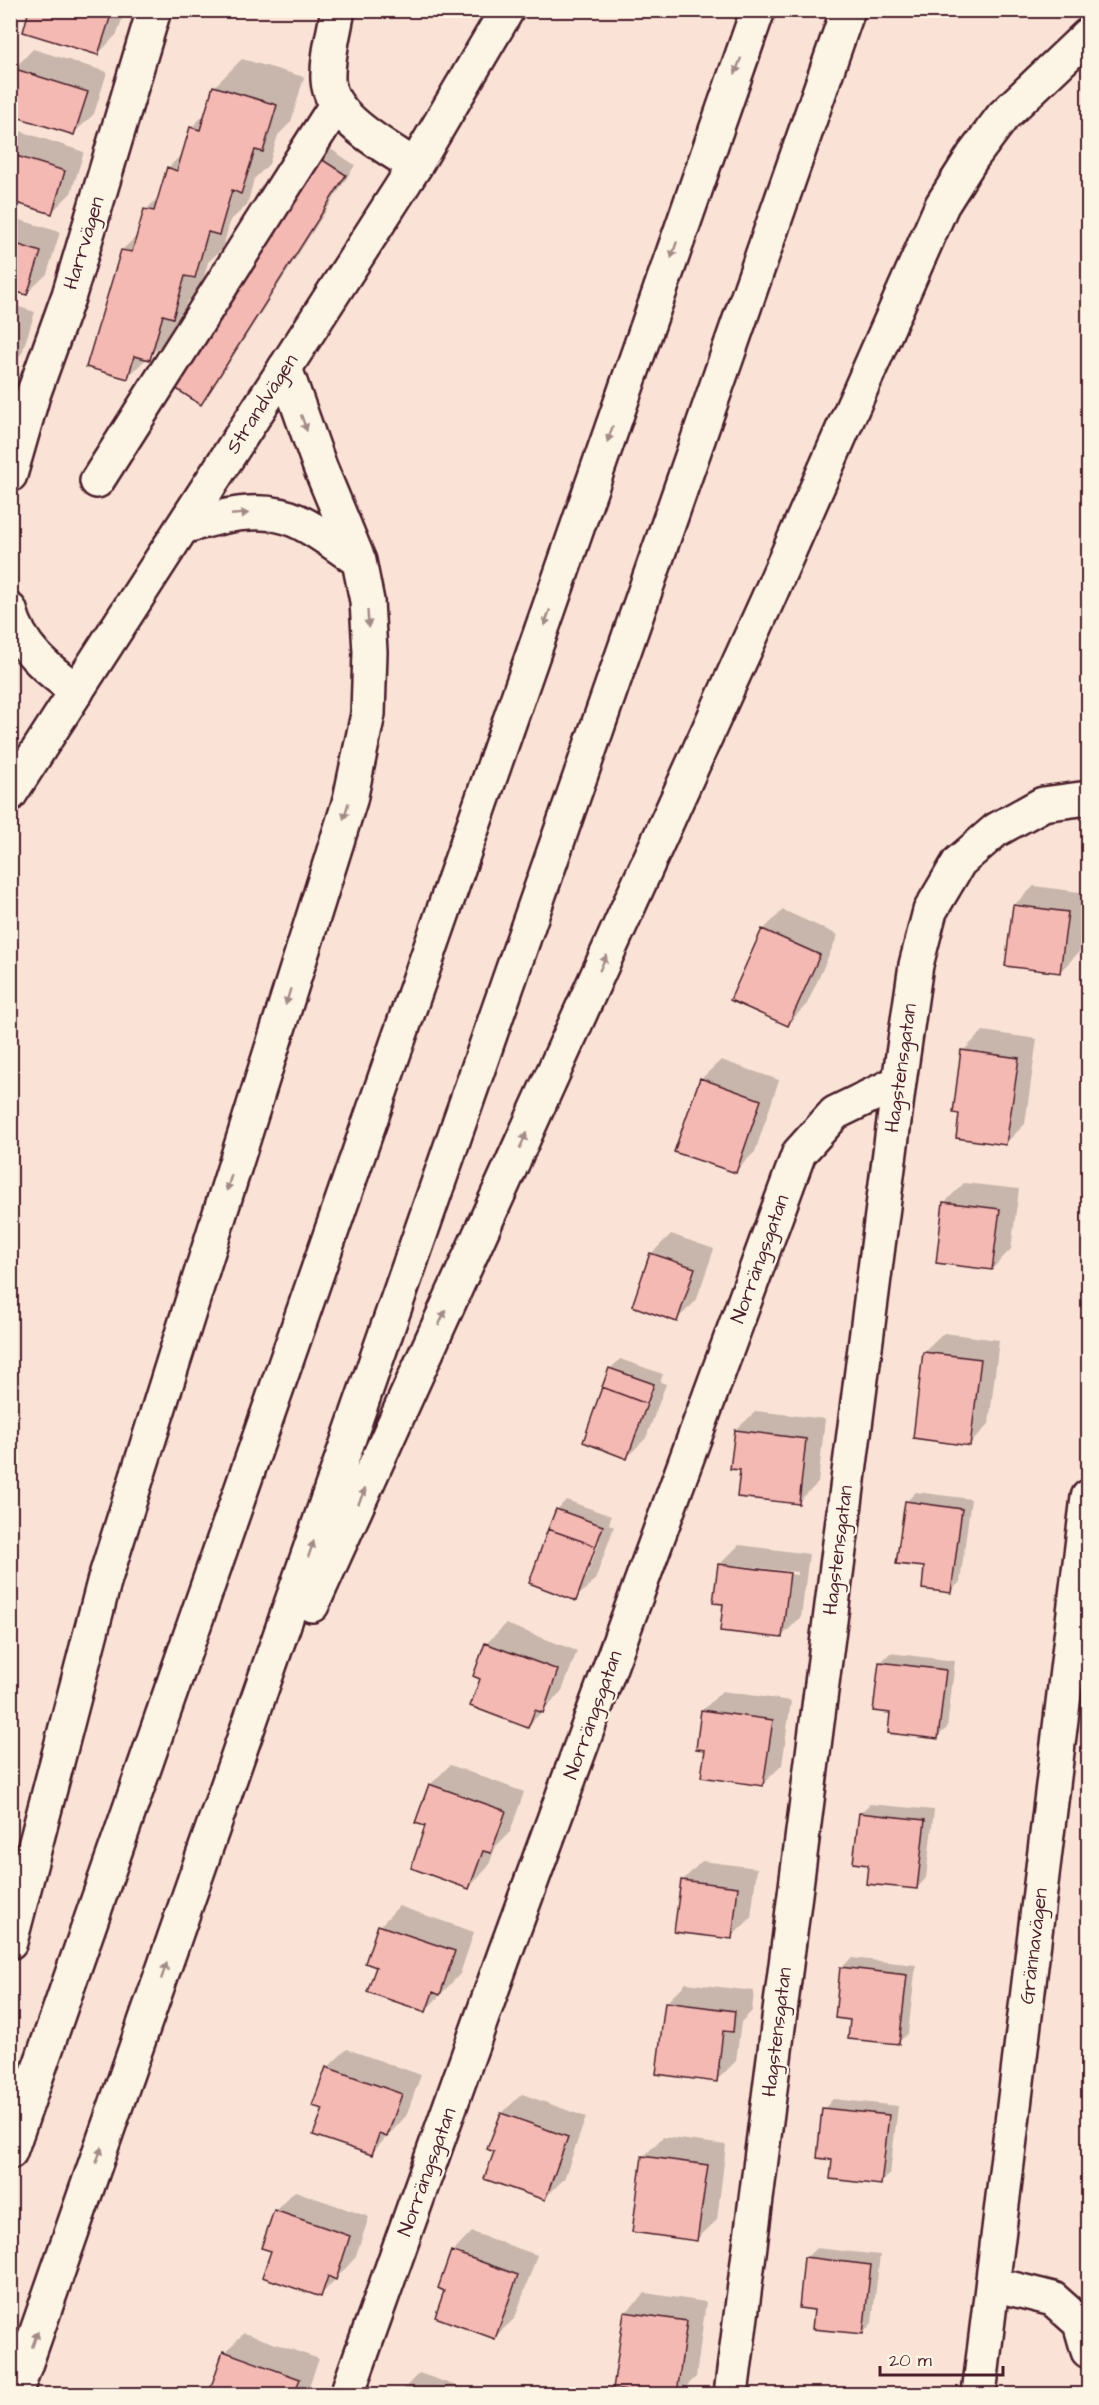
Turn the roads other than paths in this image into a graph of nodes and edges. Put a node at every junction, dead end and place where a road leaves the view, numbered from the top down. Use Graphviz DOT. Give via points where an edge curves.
graph roads {
  1 [pos="154,10"];
  2 [pos="338,10"];
  3 [pos="507,10"];
  4 [pos="758,10"];
  5 [pos="848,10"];
  6 [pos="1089,35"];
  7 [pos="1089,65"];
  8 [pos="1048,74"];
  9 [pos="336,105"];
  10 [pos="415,166"];
  11 [pos="285,368"];
  12 [pos="10,475"];
  13 [pos="97,481"];
  14 [pos="183,527"];
  15 [pos="359,561"];
  16 [pos="10,610"];
  17 [pos="78,691"];
  18 [pos="10,794"];
  19 [pos="1089,798"];
  20 [pos="899,1082"];
  21 [pos="1089,1497"];
  22 [pos="225,1798"];
  23 [pos="10,1942"];
  24 [pos="10,2152"];
  25 [pos="993,2284"];
  26 [pos="1089,2351"];
  27 [pos="15,2394"];
  28 [pos="347,2394"];
  29 [pos="731,2394"];
  30 [pos="979,2394"];
  1 -- 12 [label="main road, Harrvägen" via="69,295 33,395"];
  2 -- 9 [label="main road" via="328,82"];
  3 -- 10 [label="main road, Strandvägen"];
  4 -- 24 [label="main road, one-way"];
  22 -- 5 [label="main road, one-way"];
  6 -- 8 [label="main road"];
  7 -- 8 [label="main road"];
  22 -- 8 [label="main road, one-way" via="942,205 1003,116"];
  9 -- 10 [label="main road" via="351,121"];
  9 -- 13 [label="main road"];
  10 -- 11 [label="main road, Strandvägen"];
  11 -- 14 [label="main road, Strandvägen"];
  11 -- 15 [label="main road, one-way"];
  14 -- 15 [label="main road, one-way" via="242,513 265,514 295,520"];
  14 -- 17 [label="main road, Strandvägen"];
  15 -- 23 [label="main road, one-way" via="367,601 369,694 350,800 104,1582"];
  16 -- 17 [label="main road" via="38,661"];
  17 -- 18 [label="main road, Strandvägen"];
  19 -- 20 [label="main road, Hagstensgatan" via="1043,804 996,830 960,862 930,911 916,965"];
  20 -- 28 [label="main road, Norrängsgatan" via="835,1113 799,1153"];
  20 -- 29 [label="main road, Hagstensgatan"];
  21 -- 25 [label="main road, Grännavägen"];
  27 -- 22 [label="main road, one-way"];
  25 -- 26 [label="main road" via="1053,2299 1080,2323"];
  25 -- 30 [label="main road, Grännavägen"];
}
